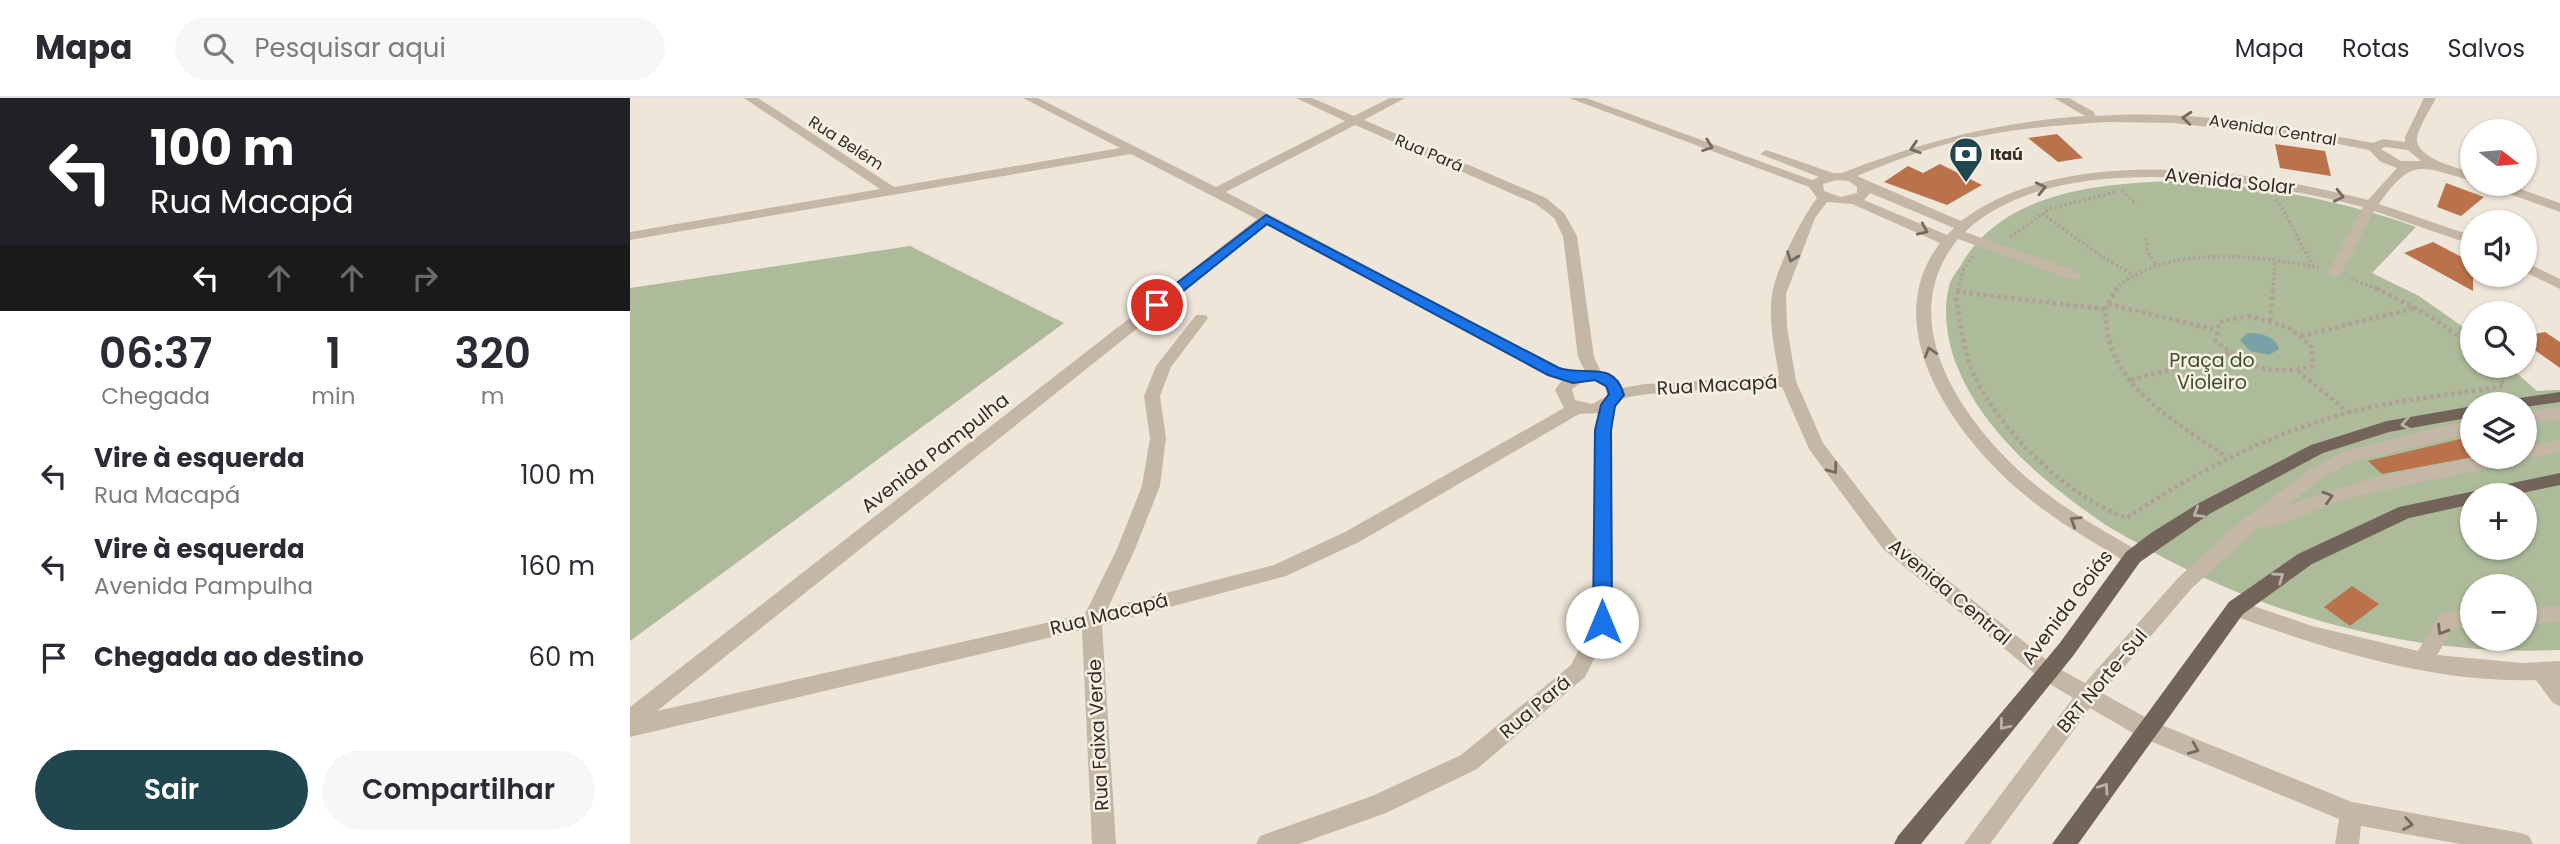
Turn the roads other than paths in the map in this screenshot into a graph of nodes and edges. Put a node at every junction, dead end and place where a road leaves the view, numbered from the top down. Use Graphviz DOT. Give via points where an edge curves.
graph roads {
  1 [pos="750,98"];
  2 [pos="1028,98"];
  3 [pos="1302,98"];
  4 [pos="1399,98"];
  5 [pos="1575,98"];
  6 [pos="1608,98"];
  7 [pos="2059,98"];
  8 [pos="2430,98"];
  9 [pos="2090,114"];
  10 [pos="2062,116"];
  11 [pos="1355,121"];
  12 [pos="2412,142"];
  13 [pos="2375,147"];
  14 [pos="1132,150"];
  15 [pos="2389,161"];
  16 [pos="2426,163"];
  17 [pos="2407,166"];
  18 [pos="2460,173"];
  19 [pos="1829,176"];
  20 [pos="1845,176"];
  21 [pos="2392,177"];
  22 [pos="1863,185"];
  23 [pos="891,191"];
  24 [pos="1819,191"];
  25 [pos="1216,192"];
  26 [pos="2528,196"];
  27 [pos="1854,200"];
  28 [pos="2371,203"];
  29 [pos="2560,208"];
  30 [pos="1266,219"];
  31 [pos="630,222"];
  32 [pos="1954,233"];
  33 [pos="637,235"];
  34 [pos="2460,236"];
  35 [pos="2335,273"];
  36 [pos="2537,273"];
  37 [pos="2075,276"];
  38 [pos="2560,285"];
  39 [pos="1201,318"];
  40 [pos="1579,378"];
  41 [pos="1788,382"];
  42 [pos="2560,397"];
  43 [pos="2537,400"];
  44 [pos="1590,403"];
  45 [pos="2460,413"];
  46 [pos="2560,414"];
  47 [pos="2537,417"];
  48 [pos="2460,430"];
  49 [pos="2560,446"];
  50 [pos="2537,451"];
  51 [pos="2460,467"];
  52 [pos="2560,479"];
  53 [pos="2537,484"];
  54 [pos="2460,501"];
  55 [pos="2242,531"];
  56 [pos="2133,557"];
  57 [pos="2236,608"];
  58 [pos="2560,613"];
  59 [pos="2537,616"];
  60 [pos="2460,619"];
  61 [pos="1092,620"];
  62 [pos="2423,661"];
  63 [pos="2551,671"];
  64 [pos="2047,673"];
  65 [pos="2087,696"];
  66 [pos="2560,696"];
  67 [pos="630,720"];
  68 [pos="630,727"];
  69 [pos="2146,729"];
  70 [pos="2351,813"];
  71 [pos="1104,844"];
  72 [pos="1268,844"];
  73 [pos="1906,844"];
  74 [pos="1976,844"];
  75 [pos="2064,844"];
  76 [pos="2347,844"];
  77 [pos="2521,844"];
  1 -- 23 [label="street, Rua Belém"];
  2 -- 14 [label="street"];
  3 -- 11 [label="street, Rua Pará"];
  4 -- 11 [label="street"];
  5 -- 24 [label="street, one-way"];
  6 -- 19 [label="street"];
  7 -- 9 [label="street"];
  7 -- 10 [label="street"];
  8 -- 12 [label="street"];
  9 -- 10 [label="street, Avenida Central"];
  13 -- 9 [label="street, Avenida Central, one-way" via="2231,122"];
  10 -- 20 [label="street, Avenida Central, one-way" via="1961,133 1880,159"];
  11 -- 25 [label="street"];
  11 -- 40 [label="street, Rua Pará" via="1541,201 1559,216 1570,236 1586,357"];
  12 -- 13 [label="street, Avenida Central"];
  12 -- 16 [label="street" via="2426,156"];
  13 -- 15 [label="street"];
  14 -- 23 [label="street"];
  14 -- 25 [label="street"];
  15 -- 17 [label="street"];
  15 -- 21 [label="street"];
  16 -- 17 [label="street"];
  16 -- 18 [label="street"];
  17 -- 21 [label="street"];
  19 -- 20 [label="street"];
  19 -- 24 [label="street"];
  20 -- 22 [label="street"];
  21 -- 28 [label="street"];
  22 -- 27 [label="street" via="1864,194"];
  22 -- 32 [label="street"];
  23 -- 33 [label="street"];
  24 -- 27 [label="street" via="1839,201"];
  24 -- 41 [label="street, Avenida Central, one-way" via="1779,295"];
  25 -- 30 [label="street"];
  26 -- 29 [label="street"];
  27 -- 32 [label="street, one-way"];
  32 -- 28 [label="street, Avenida Solar, one-way" via="1993,205 2034,189 2108,176 2208,175"];
  28 -- 34 [label="street, Avenida Solar"];
  28 -- 35 [label="street"];
  30 -- 40 [label="street" via="1553,372"];
  30 -- 67 [label="street, Avenida Pampulha"];
  31 -- 33 [label="street"];
  32 -- 37 [label="street"];
  56 -- 32 [label="street, Avenida Solar, one-way" via="2051,507 2019,480 1986,447 1951,400 1934,366 1921,307 1928,273"];
  36 -- 38 [label="street"];
  39 -- 61 [label="street, Rua Faixa Verde" via="1164,366 1152,397 1158,438 1151,486"];
  40 -- 44 [label="street"];
  40 -- 44 [label="street, Rua Pará" via="1563,390"];
  41 -- 44 [label="street, Rua Macapá" via="1645,389"];
  41 -- 64 [label="street, Avenida Central, one-way" via="1815,445 1890,544"];
  42 -- 43 [label="main road"];
  44 -- 61 [label="street, Rua Macapá" via="1352,537 1279,571"];
  44 -- 72 [label="street, Rua Pará" via="1603,430 1602,622 1578,671 1469,762 1378,805"];
  45 -- 56 [label="main road, Avenida Goiás, one-way" via="2388,427 2317,449 2205,508"];
  46 -- 47 [label="street"];
  48 -- 55 [label="street, BRT Norte-Sul" via="2346,457 2317,473"];
  49 -- 50 [label="street"];
  55 -- 51 [label="street, BRT Norte-Sul, one-way" via="2355,489"];
  52 -- 53 [label="main road"];
  57 -- 54 [label="main road, one-way" via="2305,559 2405,512"];
  55 -- 65 [label="street, BRT Norte-Sul" via="2185,583"];
  56 -- 64 [label="main road, Avenida Goiás"];
  57 -- 62 [label="street" via="2282,625"];
  57 -- 69 [label="main road"];
  58 -- 59 [label="street"];
  60 -- 62 [label="street, one-way" via="2448,619"];
  61 -- 68 [label="street, Rua Macapá"];
  61 -- 71 [label="street, Rua Faixa Verde"];
  62 -- 63 [label="street" via="2498,671"];
  63 -- 66 [label="street"];
  64 -- 65 [label="street, Avenida Central"];
  64 -- 73 [label="main road, Avenida Goiás, one-way"];
  65 -- 69 [label="street, Avenida Central"];
  65 -- 74 [label="street, BRT Norte-Sul"];
  69 -- 70 [label="street, Avenida Central, one-way"];
  75 -- 69 [label="main road, one-way"];
  70 -- 76 [label="street"];
  70 -- 77 [label="street, Avenida Central, one-way"];
}
